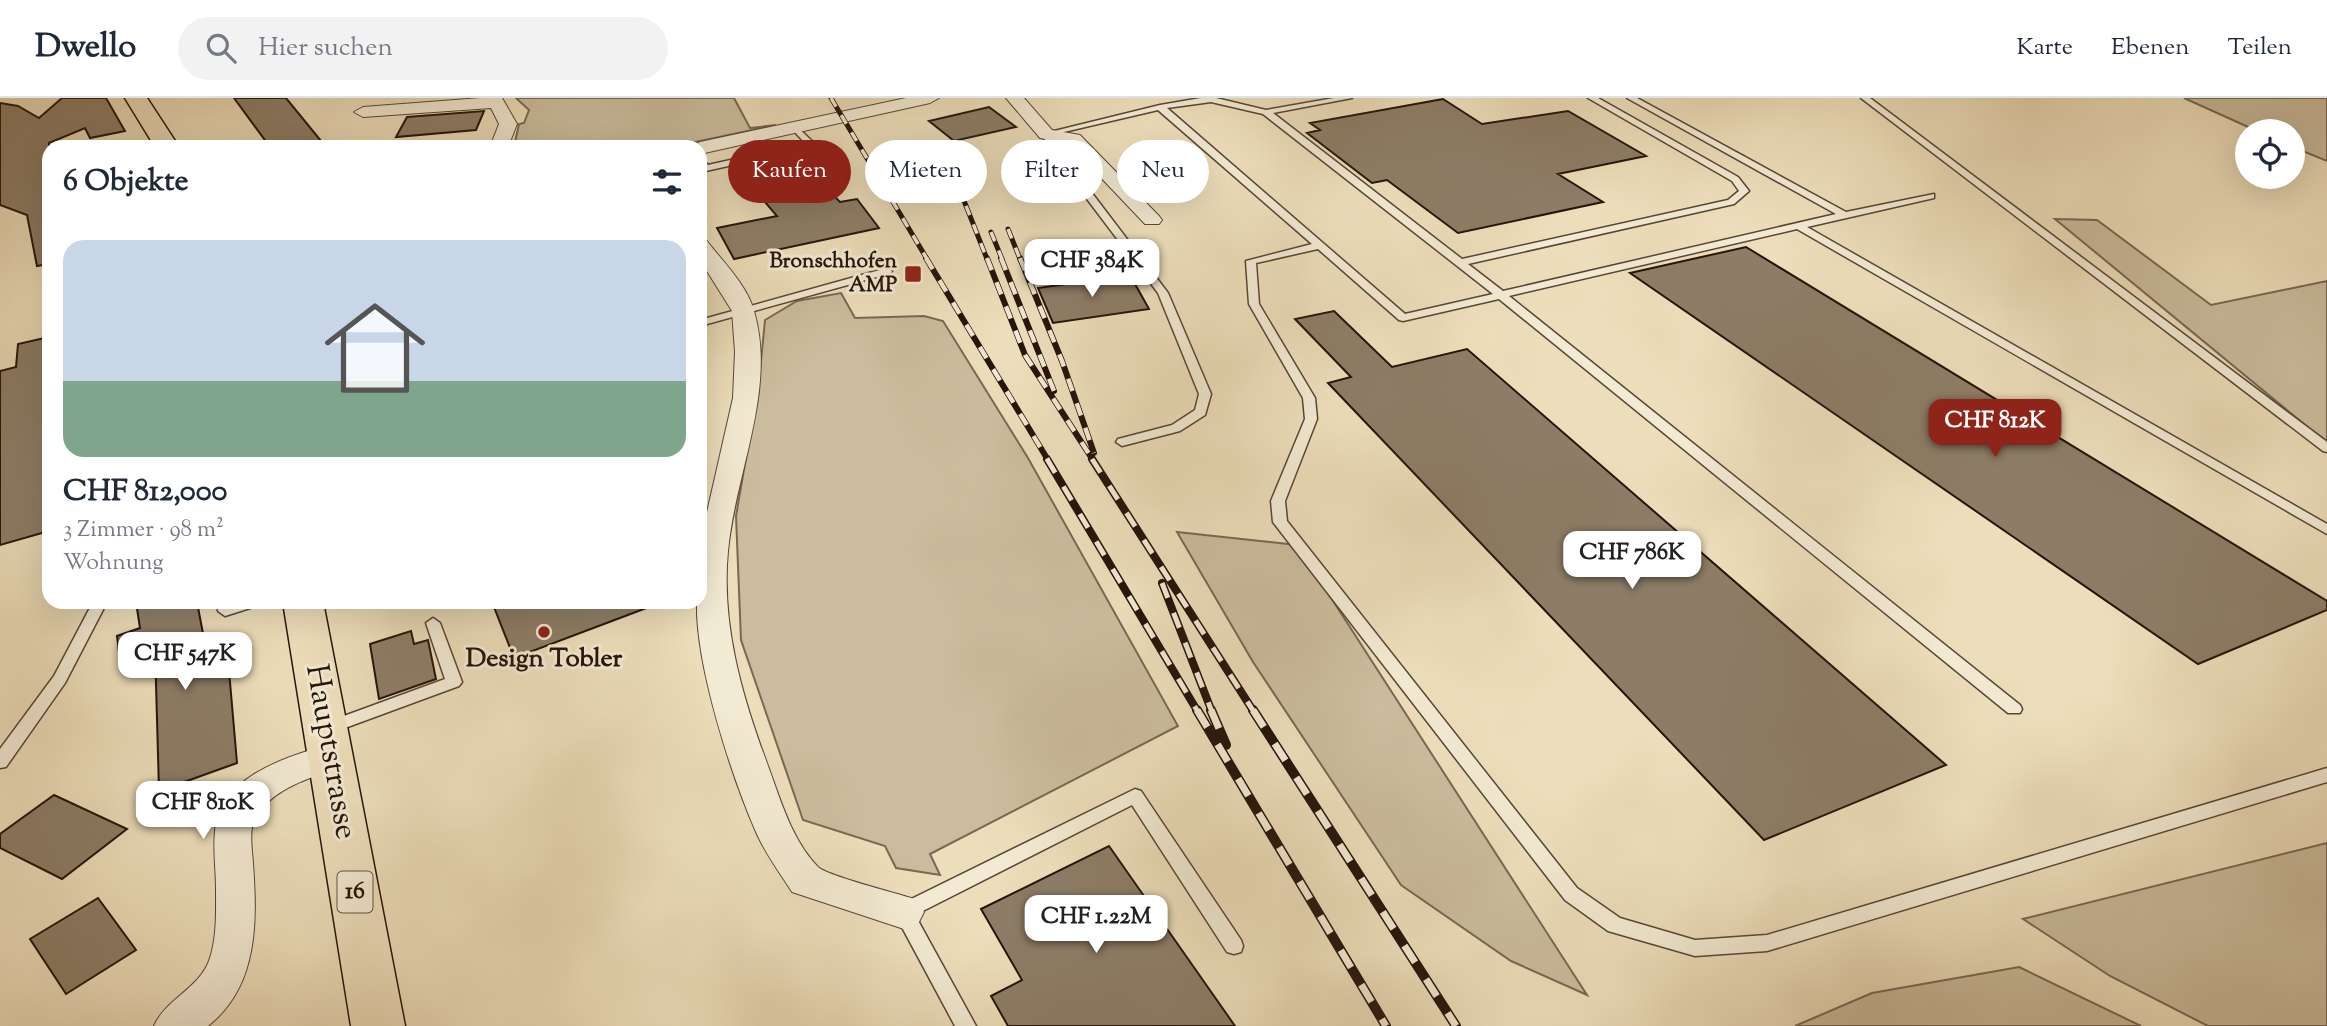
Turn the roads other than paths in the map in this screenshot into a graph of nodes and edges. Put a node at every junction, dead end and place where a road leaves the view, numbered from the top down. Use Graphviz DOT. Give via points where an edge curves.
graph roads {
  1 [pos="136,98"];
  2 [pos="930,98"];
  3 [pos="1015,98"];
  4 [pos="1348,98"];
  5 [pos="1592,98"];
  6 [pos="1631,98"];
  7 [pos="1865,98"];
  8 [pos="1207,99"];
  9 [pos="1160,107"];
  10 [pos="363,112"];
  11 [pos="1266,112"];
  12 [pos="794,128"];
  13 [pos="1046,134"];
  14 [pos="163,140"];
  15 [pos="502,140"];
  16 [pos="707,147"];
  17 [pos="707,167"];
  18 [pos="1931,196"];
  19 [pos="1845,215"];
  20 [pos="1153,220"];
  21 [pos="1800,227"];
  22 [pos="1318,246"];
  23 [pos="707,255"];
  24 [pos="1459,263"];
  25 [pos="887,271"];
  26 [pos="1501,295"];
  27 [pos="743,311"];
  28 [pos="707,321"];
  29 [pos="1122,442"];
  30 [pos="2327,448"];
  31 [pos="2327,530"];
  32 [pos="96,609"];
  33 [pos="304,609"];
  34 [pos="433,623"];
  35 [pos="2014,709"];
  36 [pos="330,743"];
  37 [pos="0,762"];
  38 [pos="2327,775"];
  39 [pos="904,912"];
  40 [pos="1234,946"];
  41 [pos="176,1026"];
  42 [pos="378,1026"];
  43 [pos="965,1026"];
  1 -- 14 [label="main road"];
  2 -- 12 [label="street"];
  3 -- 13 [label="street"];
  4 -- 11 [label="lane"];
  5 -- 24 [label="lane" via="1735,179 1744,191 1731,202"];
  6 -- 19 [label="lane"];
  7 -- 30 [label="lane"];
  8 -- 9 [label="lane"];
  8 -- 11 [label="lane"];
  9 -- 13 [label="lane"];
  9 -- 22 [label="lane"];
  10 -- 15 [label="street" via="497,102 508,124"];
  11 -- 24 [label="lane"];
  12 -- 16 [label="street"];
  12 -- 17 [label="lane" via="809,142 805,146"];
  13 -- 20 [label="street" via="1074,139"];
  13 -- 29 [label="lane" via="1163,293 1205,394 1201,412 1176,428"];
  18 -- 19 [label="lane"];
  19 -- 21 [label="lane"];
  21 -- 26 [label="lane"];
  21 -- 31 [label="lane"];
  22 -- 26 [label="lane" via="1403,318"];
  22 -- 38 [label="lane" via="1251,261 1254,304 1309,398 1311,419 1278,501 1280,522 1572,894 1615,925 1695,948 1767,943"];
  23 -- 27 [label="street"];
  24 -- 26 [label="lane"];
  25 -- 27 [label="lane"];
  26 -- 35 [label="lane"];
  27 -- 28 [label="lane"];
  27 -- 39 [label="street" via="746,398 713,551 712,624 734,719 774,831 806,881"];
  32 -- 37 [label="lane" via="60,679"];
  33 -- 36 [label="main road, Hauptstrasse / 16"];
  34 -- 36 [label="lane" via="454,682"];
  36 -- 41 [label="street" via="303,766 270,783 241,809 233,838 237,937 233,956 212,995"];
  36 -- 42 [label="main road, Hauptstrasse / 16"];
  39 -- 40 [label="lane" via="1135,796"];
  39 -- 43 [label="lane"];
}
